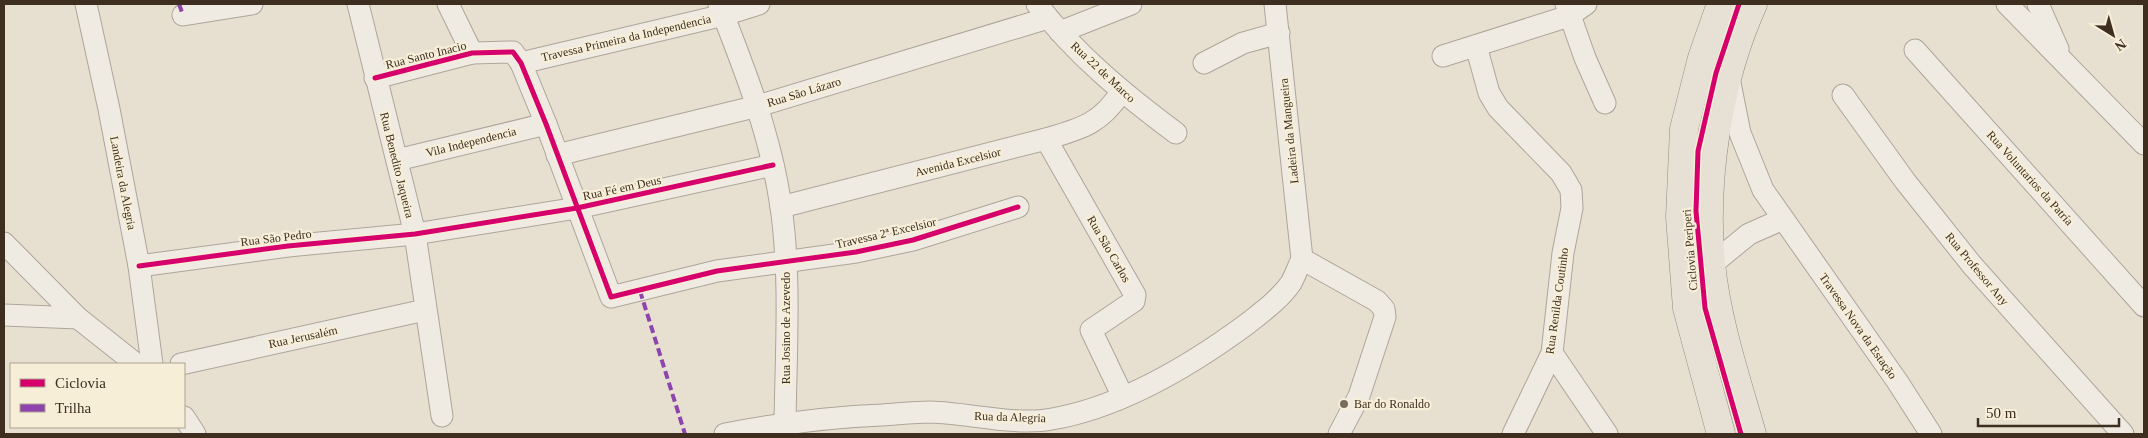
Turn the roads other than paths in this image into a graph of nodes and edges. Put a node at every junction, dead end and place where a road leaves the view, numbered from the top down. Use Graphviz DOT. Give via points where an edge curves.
graph roads {
  1 [pos="86,4"];
  2 [pos="252,4"];
  3 [pos="358,4"];
  4 [pos="448,4"];
  5 [pos="759,4"];
  6 [pos="1131,4"];
  7 [pos="1275,4"];
  8 [pos="1586,4"];
  9 [pos="1721,4"];
  10 [pos="1753,4"];
  11 [pos="2007,4"];
  12 [pos="2038,4"];
  13 [pos="722,9"];
  14 [pos="1568,10"];
  15 [pos="183,15"];
  16 [pos="1048,18"];
  17 [pos="1279,33"];
  18 [pos="1476,46"];
  19 [pos="1915,50"];
  20 [pos="472,53"];
  21 [pos="1443,56"];
  22 [pos="517,58"];
  23 [pos="1204,63"];
  24 [pos="2064,63"];
  25 [pos="1728,75"];
  26 [pos="375,78"];
  27 [pos="1121,92"];
  28 [pos="1843,95"];
  29 [pos="1605,103"];
  30 [pos="758,106"];
  31 [pos="546,124"];
  32 [pos="1176,133"];
  33 [pos="1046,139"];
  34 [pos="2144,144"];
  35 [pos="557,155"];
  36 [pos="397,160"];
  37 [pos="773,165"];
  38 [pos="1018,206"];
  39 [pos="781,207"];
  40 [pos="577,208"];
  41 [pos="1784,219"];
  42 [pos="415,234"];
  43 [pos="4,243"];
  44 [pos="1302,259"];
  45 [pos="786,262"];
  46 [pos="1711,265"];
  47 [pos="139,266"];
  48 [pos="2144,306"];
  49 [pos="425,310"];
  50 [pos="4,315"];
  51 [pos="78,318"];
  52 [pos="1552,353"];
  53 [pos="135,363"];
  54 [pos="152,363"];
  55 [pos="185,363"];
  56 [pos="1123,397"];
  57 [pos="442,416"];
  58 [pos="185,419"];
  59 [pos="787,428"];
  60 [pos="195,434"];
  61 [pos="725,434"];
  62 [pos="1339,434"];
  63 [pos="1513,434"];
  64 [pos="1607,434"];
  65 [pos="1721,434"];
  66 [pos="1752,434"];
  67 [pos="1931,434"];
  68 [pos="2123,434"];
  1 -- 47 [label="street, Landeira da Alegria" via="110,109"];
  2 -- 15 [label="street"];
  3 -- 26 [label="street, Rua Benedito Jaqueira"];
  4 -- 20 [label="street"];
  5 -- 13 [label="street, Travessa Primeira da Independencia"];
  6 -- 16 [label="street, Rua São Lázaro"];
  7 -- 17 [label="street, Ladeira da Mangueira"];
  8 -- 14 [label="street"];
  9 -- 65 [label="main road" via="1702,58 1684,129 1680,217 1686,308"];
  10 -- 25 [label="main road"];
  11 -- 24 [label="street"];
  12 -- 24 [label="street"];
  13 -- 22 [label="street, Travessa Primeira da Independencia"];
  13 -- 30 [label="street, Rua Josino de Azevedo"];
  14 -- 18 [label="street"];
  14 -- 29 [label="street"];
  16 -- 27 [label="street, Rua 22 de Marco"];
  16 -- 30 [label="street, Rua São Lázaro"];
  17 -- 23 [label="street" via="1243,43"];
  17 -- 44 [label="street, Ladeira da Mangueira"];
  18 -- 21 [label="street"];
  18 -- 52 [label="street, Rua Renilda Coutinho" via="1489,93 1498,108 1560,173 1571,190 1572,208 1563,253"];
  19 -- 48 [label="street, Rua Voluntarios da Patría"];
  20 -- 22 [label="street, Rua Santo Inacio"];
  20 -- 26 [label="street, Rua Santo Inacio"];
  22 -- 31 [label="street"];
  24 -- 34 [label="street"];
  25 -- 41 [label="street, Travessa Nova da Estação" via="1740,133 1751,166"];
  25 -- 46 [label="main road" via="1712,161 1708,214"];
  26 -- 36 [label="street, Rua Benedito Jaqueira"];
  27 -- 32 [label="street, Rua 22 de Marco"];
  27 -- 33 [label="street, Avenida Excelsior" via="1104,114 1088,126"];
  28 -- 68 [label="street, Rua Professor Any" via="1905,182 1972,265"];
  30 -- 35 [label="street, Rua São Lázaro"];
  30 -- 37 [label="street, Rua Josino de Azevedo"];
  31 -- 35 [label="street"];
  31 -- 36 [label="street, Vila Independencia"];
  33 -- 39 [label="street, Avenida Excelsior"];
  33 -- 56 [label="street, Rua São Carlos" via="1136,295 1134,301 1091,330"];
  35 -- 40 [label="street"];
  36 -- 42 [label="street, Rua Benedito Jaqueira"];
  37 -- 39 [label="street, Rua Josino de Azevedo"];
  37 -- 40 [label="street, Rua Fé em Deus"];
  38 -- 45 [label="street, Travessa 2ª Excelsior" via="913,240"];
  39 -- 45 [label="street, Rua Josino de Azevedo"];
  40 -- 42 [label="street, Rua Fé em Deus"];
  40 -- 45 [label="street, Travessa 2ª Excelsior" via="612,297 717,271"];
  41 -- 46 [label="street" via="1750,234"];
  41 -- 67 [label="street, Travessa Nova da Estação"];
  42 -- 47 [label="street, Rua São Pedro" via="288,246"];
  42 -- 49 [label="street, Rua Benedito Jaqueira"];
  43 -- 51 [label="street"];
  44 -- 56 [label="street, Rua da Alegria" via="1291,283 1269,307 1163,378"];
  44 -- 62 [label="street" via="1377,301 1384,309 1385,317 1360,396"];
  45 -- 59 [label="street, Rua Josino de Azevedo"];
  46 -- 66 [label="main road" via="1723,330"];
  47 -- 54 [label="street, Landeira da Alegria"];
  49 -- 55 [label="street, Rua Jerusalém"];
  49 -- 57 [label="street, Rua Benedito Jaqueira"];
  50 -- 51 [label="street"];
  51 -- 53 [label="street"];
  52 -- 63 [label="street, Rua Renilda Coutinho"];
  52 -- 64 [label="street"];
  56 -- 59 [label="street, Rua da Alegria" via="1084,412 1050,420 1012,420 930,412"];
  58 -- 60 [label="street"];
  59 -- 61 [label="street, Rua da Alegria"];
}
